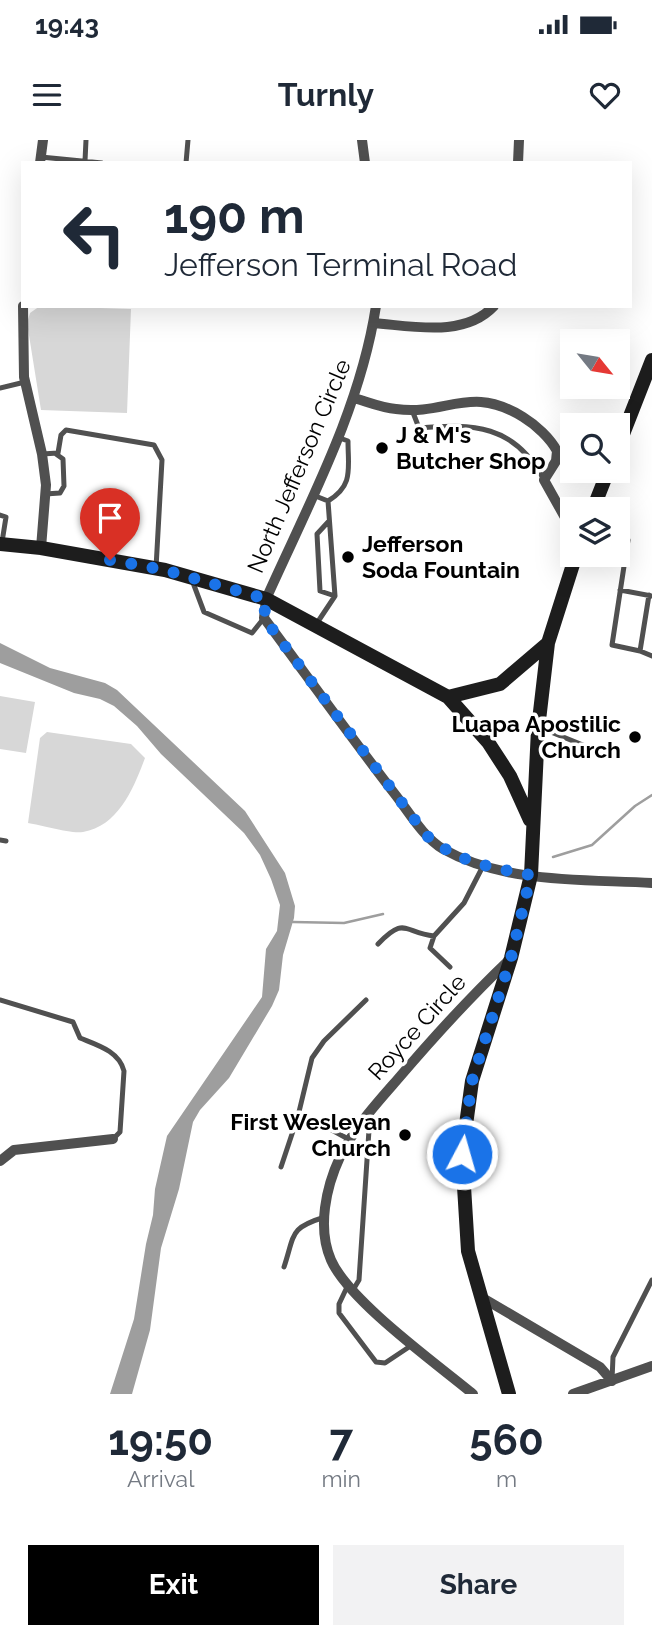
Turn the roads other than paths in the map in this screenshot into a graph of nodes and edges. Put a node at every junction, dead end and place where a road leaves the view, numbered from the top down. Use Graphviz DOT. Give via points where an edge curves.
graph roads {
  1 [pos="43,140"];
  2 [pos="86,140"];
  3 [pos="188,140"];
  4 [pos="362,140"];
  5 [pos="519,140"];
  6 [pos="41,160"];
  7 [pos="85,161"];
  8 [pos="186,161"];
  9 [pos="365,161"];
  10 [pos="518,161"];
  11 [pos="23,308"];
  12 [pos="376,308"];
  13 [pos="492,308"];
  14 [pos="373,323"];
  15 [pos="652,360"];
  16 [pos="25,382"];
  17 [pos="0,388"];
  18 [pos="354,398"];
  19 [pos="412,410"];
  20 [pos="630,416"];
  21 [pos="337,436"];
  22 [pos="43,454"];
  23 [pos="56,454"];
  24 [pos="544,480"];
  25 [pos="45,494"];
  26 [pos="312,495"];
  27 [pos="328,501"];
  28 [pos="560,509"];
  29 [pos="0,515"];
  30 [pos="329,521"];
  31 [pos="1,544"];
  32 [pos="41,548"];
  33 [pos="572,567"];
  34 [pos="624,567"];
  35 [pos="156,568"];
  36 [pos="191,577"];
  37 [pos="620,590"];
  38 [pos="335,596"];
  39 [pos="651,596"];
  40 [pos="266,599"];
  41 [pos="264,618"];
  42 [pos="315,626"];
  43 [pos="548,643"];
  44 [pos="640,651"];
  45 [pos="652,656"];
  46 [pos="449,697"];
  47 [pos="538,727"];
  48 [pos="610,756"];
  49 [pos="532,825"];
  50 [pos="483,866"];
  51 [pos="531,875"];
  52 [pos="652,883"];
  53 [pos="434,936"];
  54 [pos="378,944"];
  55 [pos="511,958"];
  56 [pos="450,967"];
  57 [pos="0,1000"];
  58 [pos="366,1000"];
  59 [pos="298,1116"];
  60 [pos="363,1119"];
  61 [pos="113,1139"];
  62 [pos="350,1140"];
  63 [pos="0,1161"];
  64 [pos="281,1167"];
  65 [pos="325,1217"];
  66 [pos="284,1266"];
  67 [pos="652,1280"];
  68 [pos="351,1287"];
  69 [pos="481,1297"];
  70 [pos="414,1344"];
  71 [pos="652,1366"];
  72 [pos="612,1381"];
  73 [pos="473,1394"];
  74 [pos="509,1394"];
  75 [pos="573,1394"];
  1 -- 6 [label="street"];
  2 -- 7 [label="lane"];
  3 -- 8 [label="lane"];
  4 -- 9 [label="street"];
  5 -- 10 [label="street"];
  6 -- 7 [label="lane"];
  11 -- 16 [label="street"];
  12 -- 14 [label="street, North Jefferson Circle"];
  13 -- 14 [label="street" via="464,326"];
  14 -- 18 [label="street, North Jefferson Circle"];
  15 -- 20 [label="street"];
  16 -- 17 [label="lane"];
  16 -- 22 [label="street"];
  18 -- 19 [label="street"];
  18 -- 21 [label="street, North Jefferson Circle"];
  19 -- 24 [label="lane" via="419,428 477,426 508,439 529,457"];
  19 -- 24 [label="street" via="476,401 497,403 515,412 537,427 557,451"];
  21 -- 26 [label="street, North Jefferson Circle"];
  21 -- 27 [label="lane" via="348,441 348,481 341,493"];
  22 -- 23 [label="lane"];
  22 -- 25 [label="street"];
  23 -- 25 [label="lane" via="62,459 63,488"];
  23 -- 35 [label="lane" via="66,430 154,445 162,460"];
  24 -- 28 [label="street"];
  25 -- 32 [label="street"];
  26 -- 27 [label="lane"];
  26 -- 40 [label="street, North Jefferson Circle"];
  27 -- 30 [label="lane"];
  29 -- 31 [label="lane" via="6,517"];
  30 -- 38 [label="lane"];
  30 -- 38 [label="lane" via="317,534 320,591"];
  31 -- 32 [label="street"];
  32 -- 35 [label="street"];
  33 -- 43 [label="street"];
  34 -- 37 [label="lane"];
  35 -- 36 [label="street"];
  36 -- 40 [label="street"];
  36 -- 41 [label="lane" via="204,612 252,633"];
  37 -- 39 [label="lane"];
  37 -- 44 [label="lane" via="612,645"];
  38 -- 42 [label="lane"];
  39 -- 44 [label="lane"];
  40 -- 41 [label="street, North Jefferson Circle"];
  40 -- 42 [label="street"];
  41 -- 50 [label="street" via="426,835 441,848"];
  42 -- 46 [label="street"];
  43 -- 46 [label="street" via="500,684"];
  43 -- 47 [label="street"];
  44 -- 45 [label="lane"];
  46 -- 49 [label="street" via="488,742 510,776"];
  47 -- 48 [label="lane"];
  47 -- 49 [label="street"];
  49 -- 51 [label="street"];
  50 -- 51 [label="street"];
  50 -- 53 [label="lane" via="464,903"];
  51 -- 52 [label="street"];
  51 -- 55 [label="street"];
  53 -- 54 [label="lane" via="408,927 393,929"];
  53 -- 56 [label="lane" via="430,948"];
  55 -- 60 [label="street, Royce Circle"];
  55 -- 69 [label="street" via="472,1081 462,1154 468,1251"];
  57 -- 61 [label="lane" via="73,1022 80,1038 114,1053 122,1062 120,1132"];
  58 -- 59 [label="lane" via="312,1058"];
  59 -- 62 [label="lane"];
  59 -- 64 [label="lane"];
  60 -- 62 [label="street, Royce Circle"];
  60 -- 68 [label="lane" via="369,1130 359,1280"];
  61 -- 63 [label="street" via="14,1150"];
  62 -- 65 [label="street, Royce Circle" via="331,1180"];
  65 -- 66 [label="lane" via="297,1229"];
  65 -- 68 [label="street, Royce Circle" via="331,1260"];
  67 -- 72 [label="lane" via="613,1357"];
  68 -- 70 [label="street, Royce Circle"];
  68 -- 70 [label="lane" via="339,1304 339,1313 376,1362 385,1363"];
  69 -- 72 [label="street" via="600,1367"];
  69 -- 74 [label="street"];
  70 -- 73 [label="street, Royce Circle"];
  71 -- 72 [label="street"];
  72 -- 75 [label="street"];
}
